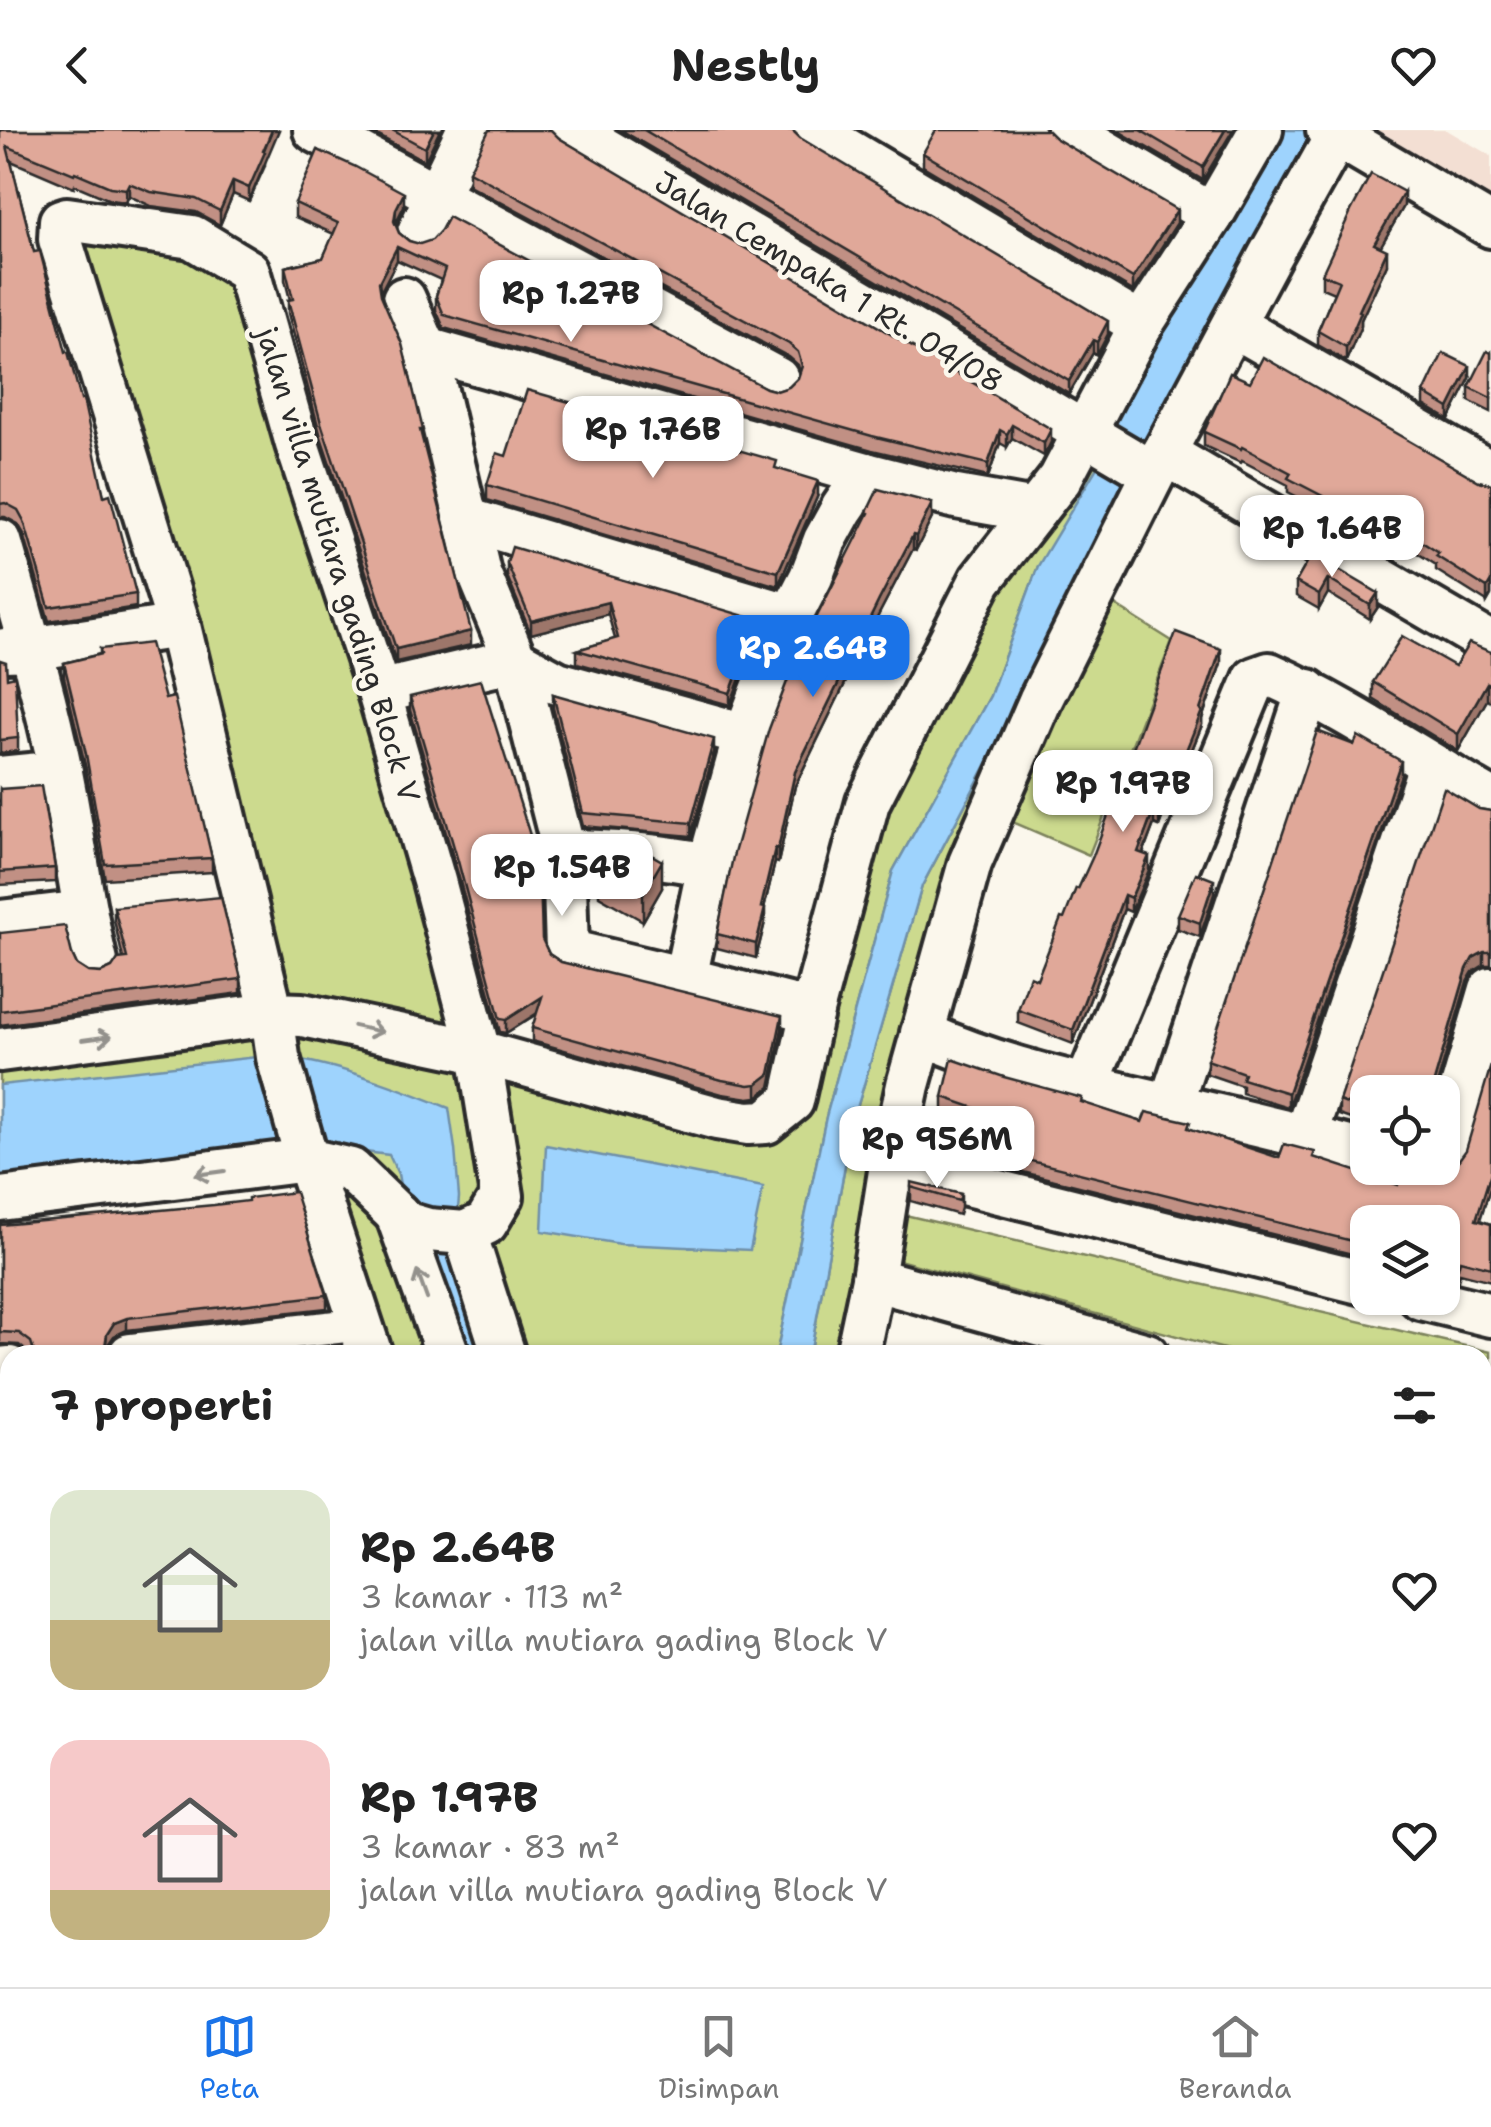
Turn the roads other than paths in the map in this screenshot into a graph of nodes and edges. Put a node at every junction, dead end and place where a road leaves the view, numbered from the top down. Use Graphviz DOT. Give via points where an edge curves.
graph roads {
  1 [pos="315,130"];
  2 [pos="468,130"];
  3 [pos="572,130"];
  4 [pos="813,130"];
  5 [pos="1068,130"];
  6 [pos="1261,130"];
  7 [pos="1335,132"];
  8 [pos="428,214"];
  9 [pos="1212,214"];
  10 [pos="1491,226"];
  11 [pos="404,299"];
  12 [pos="1141,325"];
  13 [pos="1232,325"];
  14 [pos="426,349"];
  15 [pos="776,379"];
  16 [pos="1086,433"];
  17 [pos="1158,463"];
  18 [pos="1491,473"];
  19 [pos="866,474"];
  20 [pos="1035,511"];
  21 [pos="465,519"];
  22 [pos="0,541"];
  23 [pos="790,616"];
  24 [pos="179,626"];
  25 [pos="1491,644"];
  26 [pos="15,650"];
  27 [pos="515,660"];
  28 [pos="1308,691"];
  29 [pos="379,692"];
  30 [pos="745,735"];
  31 [pos="1430,766"];
  32 [pos="60,772"];
  33 [pos="0,778"];
  34 [pos="1491,800"];
  35 [pos="580,851"];
  36 [pos="691,862"];
  37 [pos="84,912"];
  38 [pos="0,922"];
  39 [pos="96,962"];
  40 [pos="684,980"];
  41 [pos="1491,990"];
  42 [pos="812,1011"];
  43 [pos="272,1014"];
  44 [pos="922,1033"];
  45 [pos="0,1050"];
  46 [pos="479,1052"];
  47 [pos="1086,1087"];
  48 [pos="1460,1095"];
  49 [pos="1170,1106"];
  50 [pos="1305,1136"];
  51 [pos="1350,1148"];
  52 [pos="307,1160"];
  53 [pos="891,1165"];
  54 [pos="0,1199"];
  55 [pos="397,1214"];
  56 [pos="464,1234"];
  57 [pos="873,1279"];
  58 [pos="1350,1280"];
  59 [pos="1460,1307"];
  60 [pos="1491,1315"];
  61 [pos="366,1342"];
  62 [pos="312,1345"];
  63 [pos="444,1345"];
  64 [pos="501,1345"];
  65 [pos="859,1345"];
  66 [pos="1110,1345"];
  1 -- 8 [label="street"];
  2 -- 8 [label="street"];
  3 -- 16 [label="street, Jalan Cempaka 1 Rt. 04/08"];
  4 -- 12 [label="street"];
  5 -- 9 [label="street"];
  6 -- 9 [label="street"];
  7 -- 10 [label="street"];
  7 -- 13 [label="street"];
  8 -- 15 [label="street"];
  9 -- 12 [label="street"];
  11 -- 14 [label="street"];
  12 -- 16 [label="street"];
  13 -- 17 [label="street"];
  13 -- 18 [label="street"];
  14 -- 19 [label="street"];
  14 -- 21 [label="street"];
  16 -- 17 [label="street, Jalan Cempaka 1 Rt. 04/08"];
  16 -- 20 [label="street"];
  17 -- 25 [label="street, Jalan Cempaka 1 Rt. 04/08"];
  17 -- 44 [label="street" via="1040,700 977,846"];
  19 -- 20 [label="street"];
  19 -- 23 [label="street" via="825,540"];
  20 -- 42 [label="street" via="980,580 868,802"];
  21 -- 23 [label="street"];
  21 -- 27 [label="street"];
  22 -- 26 [label="street"];
  23 -- 30 [label="street"];
  24 -- 26 [label="street"];
  24 -- 29 [label="street, jalan villa mutiara gading Block V" via="60,239 61,221 192,237 248,271"];
  24 -- 43 [label="street"];
  26 -- 32 [label="street"];
  27 -- 29 [label="street"];
  27 -- 30 [label="street" via="557,683"];
  27 -- 35 [label="street"];
  28 -- 31 [label="street"];
  28 -- 47 [label="street" via="1269,674 1256,678"];
  28 -- 49 [label="street"];
  29 -- 46 [label="street, jalan villa mutiara gading Block V"];
  30 -- 36 [label="street"];
  31 -- 34 [label="street"];
  31 -- 50 [label="street"];
  32 -- 33 [label="street"];
  32 -- 37 [label="street"];
  35 -- 36 [label="street" via="660,884"];
  35 -- 40 [label="street" via="567,951"];
  36 -- 40 [label="street"];
  37 -- 38 [label="street"];
  37 -- 39 [label="street"];
  40 -- 42 [label="street"];
  41 -- 48 [label="street"];
  42 -- 46 [label="street" via="792,1101 766,1122 717,1118"];
  45 -- 43 [label="street, one-way"];
  43 -- 46 [label="street, one-way"];
  43 -- 52 [label="street"];
  44 -- 47 [label="street"];
  44 -- 53 [label="street"];
  46 -- 56 [label="street, jalan villa mutiara gading Block V" via="502,1196 486,1223"];
  47 -- 49 [label="street"];
  49 -- 50 [label="street"];
  50 -- 51 [label="street"];
  52 -- 54 [label="street, one-way"];
  52 -- 55 [label="street" via="351,1170"];
  52 -- 61 [label="street"];
  53 -- 57 [label="street"];
  53 -- 58 [label="street"];
  55 -- 56 [label="street" via="406,1224"];
  63 -- 55 [label="street, one-way"];
  56 -- 64 [label="street"];
  57 -- 65 [label="street"];
  57 -- 66 [label="street"];
  59 -- 60 [label="street"];
  61 -- 62 [label="street"];
}
